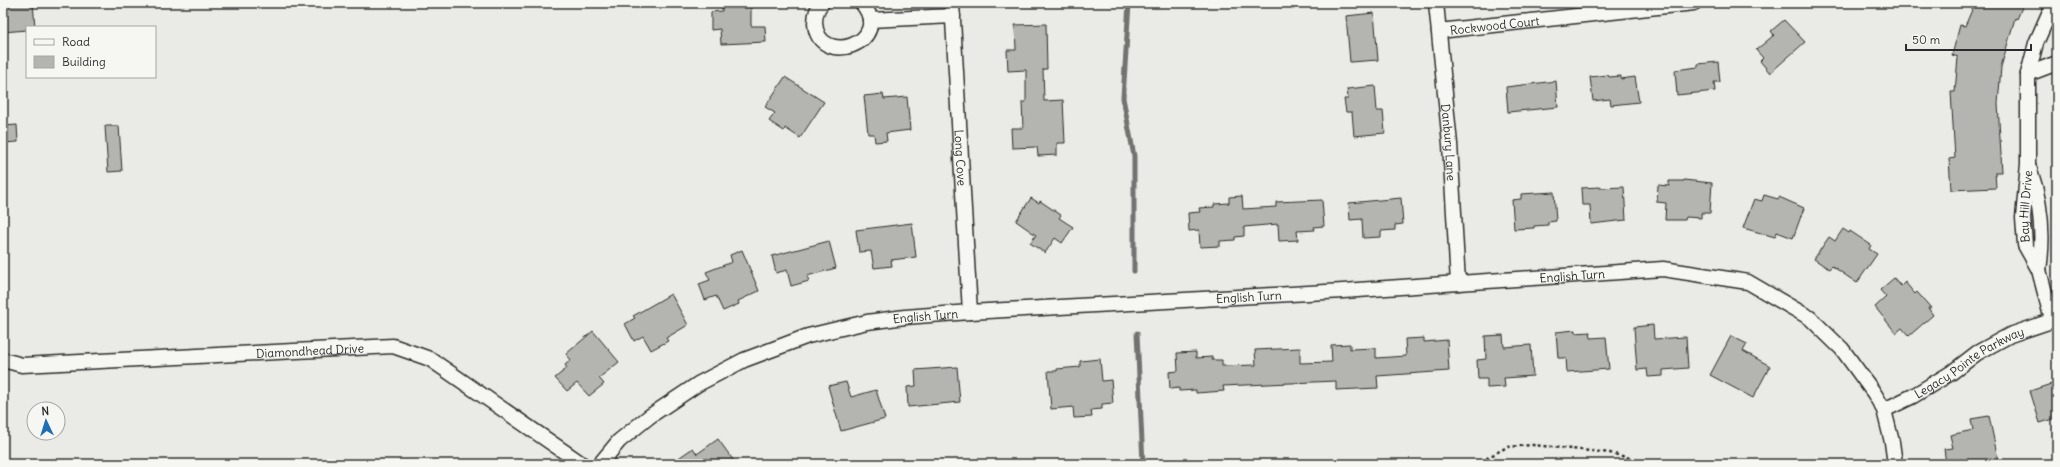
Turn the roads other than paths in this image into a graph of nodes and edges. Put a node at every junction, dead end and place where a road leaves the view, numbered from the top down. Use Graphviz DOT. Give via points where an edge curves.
graph roads {
  1 [pos="822,3"];
  2 [pos="862,3"];
  3 [pos="1436,3"];
  4 [pos="1694,3"];
  5 [pos="2056,3"];
  6 [pos="953,10"];
  7 [pos="870,20"];
  8 [pos="1439,31"];
  9 [pos="2057,64"];
  10 [pos="2028,74"];
  11 [pos="1458,283"];
  12 [pos="970,312"];
  13 [pos="2055,320"];
  14 [pos="3,360"];
  15 [pos="1884,410"];
  16 [pos="582,464"];
  17 [pos="600,464"];
  18 [pos="1895,464"];
  1 -- 7 [label="street" via="815,17 816,28 821,38 830,45 852,47 862,40 868,31"];
  2 -- 7 [label="street"];
  3 -- 8 [label="street, Danbury Lane"];
  4 -- 8 [label="street, Rockwood Court"];
  5 -- 10 [label="street, Bay Hill Drive" via="2036,43"];
  6 -- 7 [label="street"];
  6 -- 12 [label="street, Long Cove"];
  8 -- 11 [label="street, Danbury Lane" via="1450,144"];
  9 -- 10 [label="street"];
  10 -- 13 [label="street, Bay Hill Drive" via="2028,164 2035,185 2043,234 2039,270"];
  11 -- 12 [label="street, English Turn"];
  11 -- 15 [label="street, English Turn" via="1663,269 1748,282 1810,318 1842,349"];
  12 -- 17 [label="street, English Turn" via="868,322 808,336 744,360 698,384 650,416 620,441"];
  13 -- 15 [label="street, Legacy Pointe Parkway" via="2010,335 1977,353 1951,373 1913,396"];
  14 -- 16 [label="street, Diamondhead Drive" via="22,365 393,346 430,359"];
  15 -- 18 [label="street, English Turn"];
}
